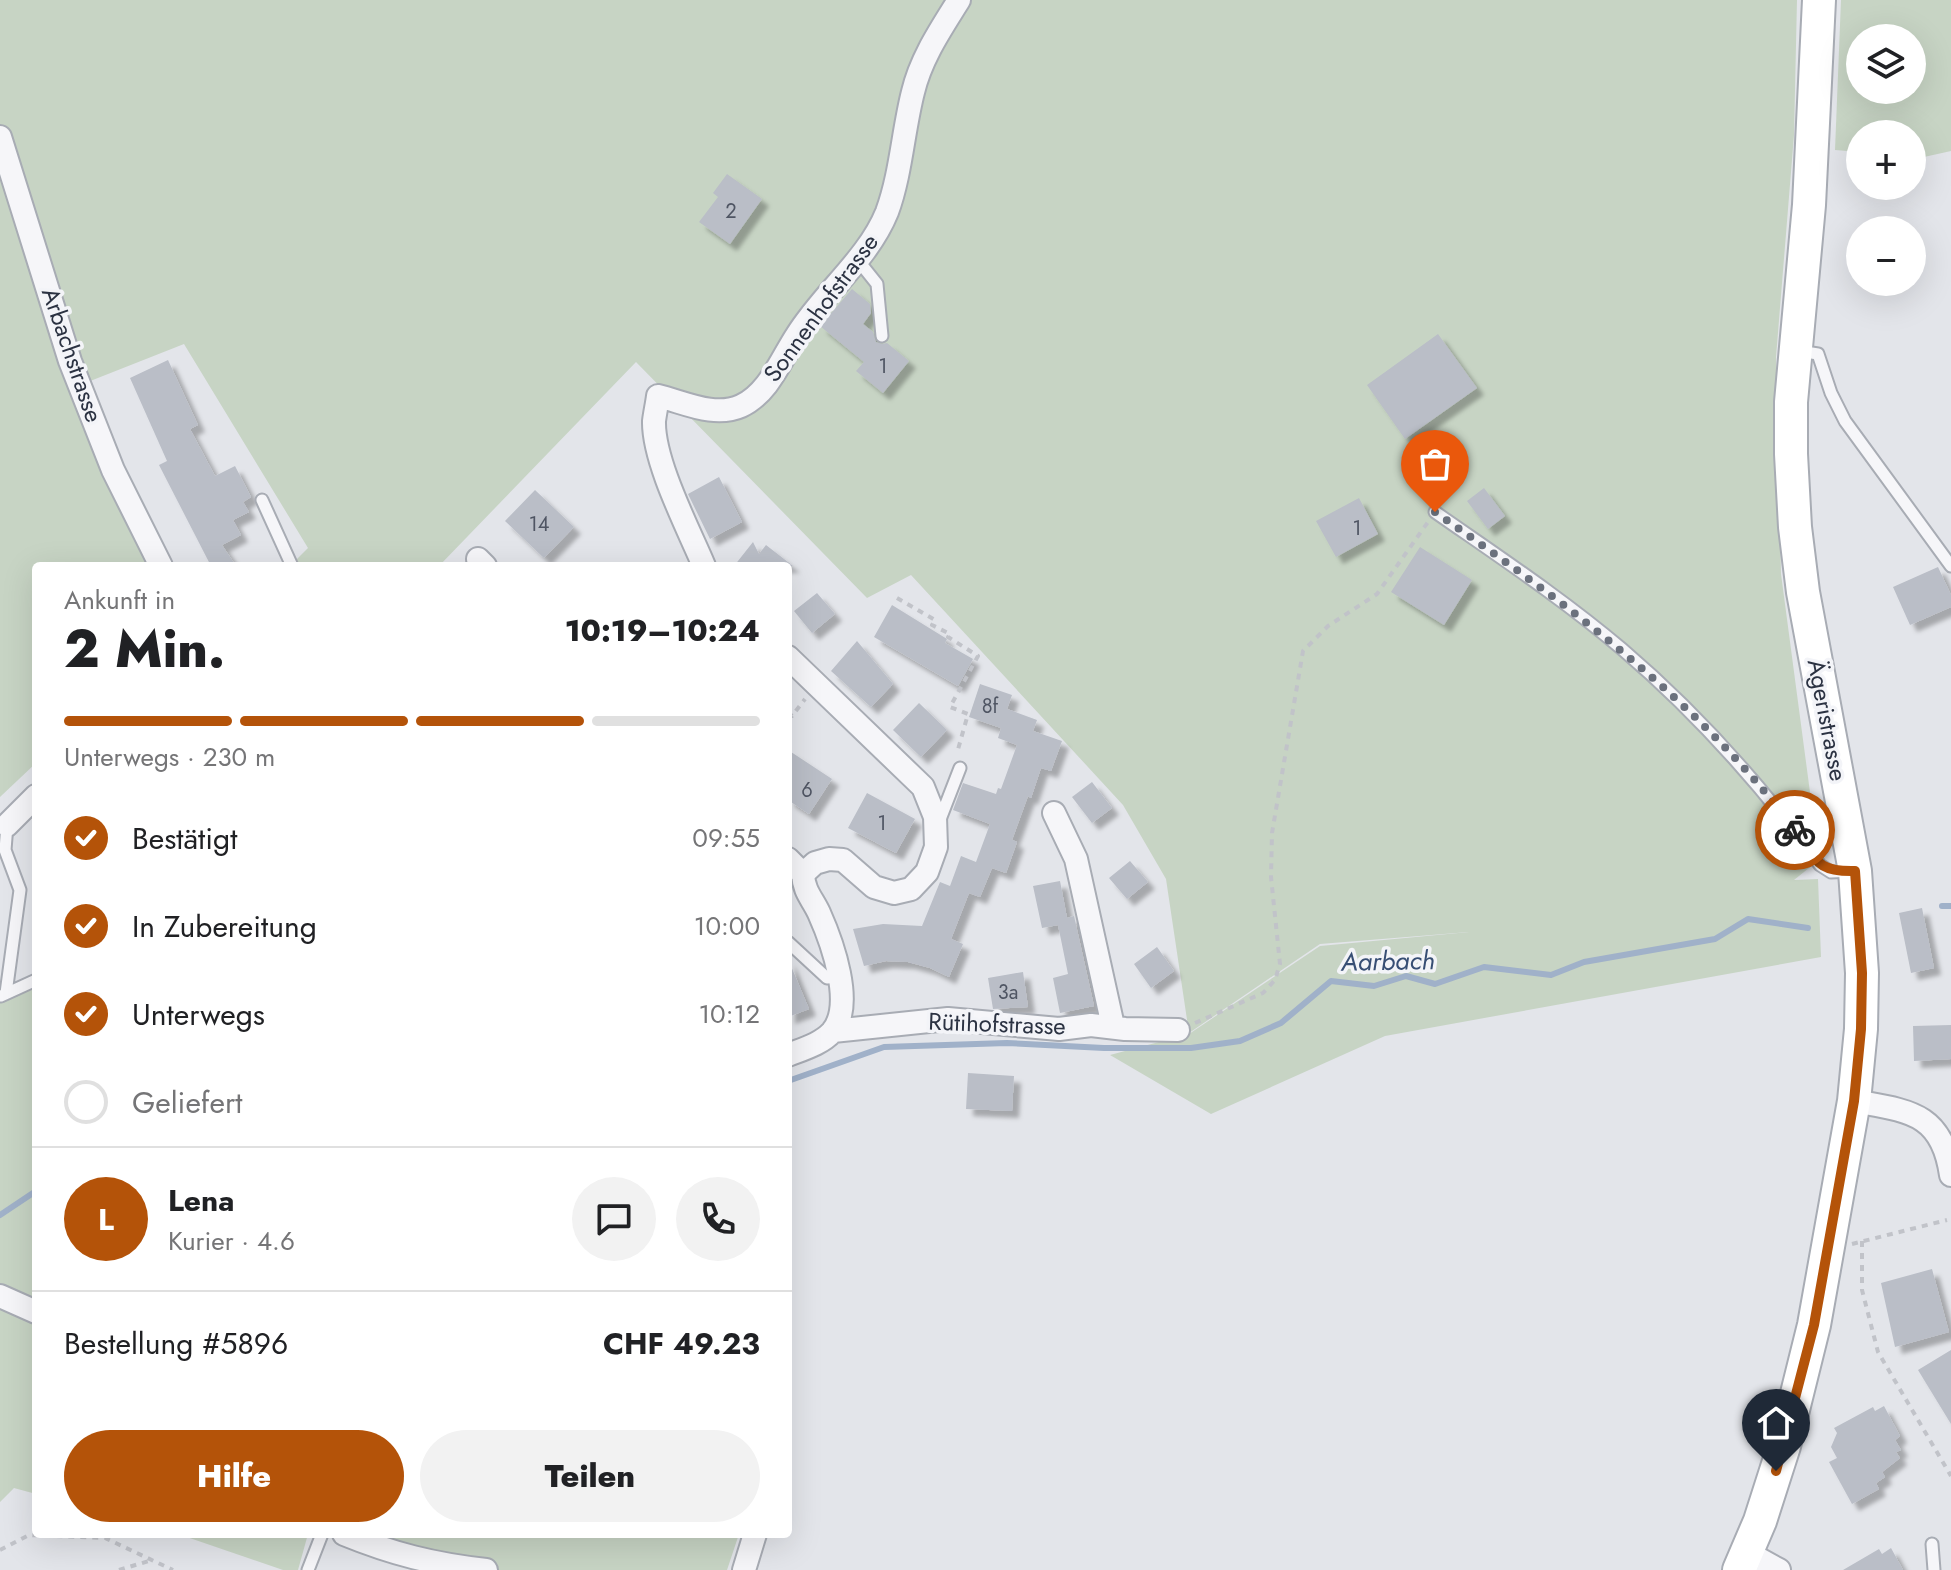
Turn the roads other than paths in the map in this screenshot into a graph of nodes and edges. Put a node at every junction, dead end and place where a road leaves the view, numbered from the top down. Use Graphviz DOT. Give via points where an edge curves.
graph roads {
  1 [pos="959,0"];
  2 [pos="1819,0"];
  3 [pos="0,137"];
  4 [pos="857,259"];
  5 [pos="882,336"];
  6 [pos="1794,351"];
  7 [pos="262,500"];
  8 [pos="1435,512"];
  9 [pos="159,562"];
  10 [pos="290,562"];
  11 [pos="702,562"];
  12 [pos="1951,566"];
  13 [pos="792,661"];
  14 [pos="960,768"];
  15 [pos="32,800"];
  16 [pos="1054,813"];
  17 [pos="7,825"];
  18 [pos="936,830"];
  19 [pos="796,867"];
  20 [pos="1855,871"];
  21 [pos="792,946"];
  22 [pos="840,977"];
  23 [pos="32,982"];
  24 [pos="3,995"];
  25 [pos="1113,1026"];
  26 [pos="1178,1030"];
  27 [pos="833,1031"];
  28 [pos="792,1053"];
  29 [pos="1854,1101"];
  30 [pos="1951,1175"];
  31 [pos="0,1296"];
  32 [pos="32,1310"];
  33 [pos="320,1538"];
  34 [pos="353,1538"];
  35 [pos="754,1538"];
  36 [pos="1932,1544"];
  37 [pos="1744,1562"];
  38 [pos="308,1570"];
  39 [pos="486,1570"];
  40 [pos="744,1570"];
  41 [pos="1779,1570"];
  42 [pos="1934,1570"];
  1 -- 4 [label="street, Sonnenhofstrasse" via="927,53 887,211"];
  2 -- 6 [label="main road, Ägeristrasse" via="1809,205"];
  3 -- 9 [label="street, Arbachstrasse" via="70,361 113,470"];
  4 -- 5 [label="lane" via="877,284"];
  4 -- 11 [label="street, Sonnenhofstrasse" via="798,333 763,389 741,406 703,409 658,396 654,424 660,454"];
  6 -- 12 [label="lane" via="1818,354 1845,421"];
  6 -- 20 [label="main road, Ägeristrasse" via="1795,527"];
  7 -- 10 [label="lane"];
  8 -- 20 [label="lane" via="1622,649 1743,767 1820,865 1831,872"];
  13 -- 18 [label="street" via="923,787"];
  14 -- 18 [label="lane"];
  15 -- 17 [label="street"];
  16 -- 25 [label="street" via="1076,859"];
  17 -- 24 [label="lane" via="5,850 20,890"];
  18 -- 19 [label="street" via="927,872 911,889 894,893 874,887 843,860"];
  19 -- 22 [label="street" via="818,911"];
  20 -- 29 [label="main road, Ägeristrasse" via="1862,973"];
  21 -- 22 [label="lane" via="827,978"];
  22 -- 27 [label="street" via="842,1009"];
  23 -- 24 [label="lane"];
  25 -- 26 [label="street, Rütihofstrasse"];
  25 -- 27 [label="street, Rütihofstrasse" via="1059,1029 948,1019"];
  27 -- 28 [label="street"];
  29 -- 30 [label="street" via="1916,1115 1934,1129 1948,1151"];
  29 -- 37 [label="main road, Ägeristrasse" via="1802,1376"];
  31 -- 32 [label="street"];
  33 -- 38 [label="lane"];
  34 -- 39 [label="street" via="434,1564"];
  35 -- 40 [label="street"];
  36 -- 42 [label="lane"];
  37 -- 41 [label="street"];
}
